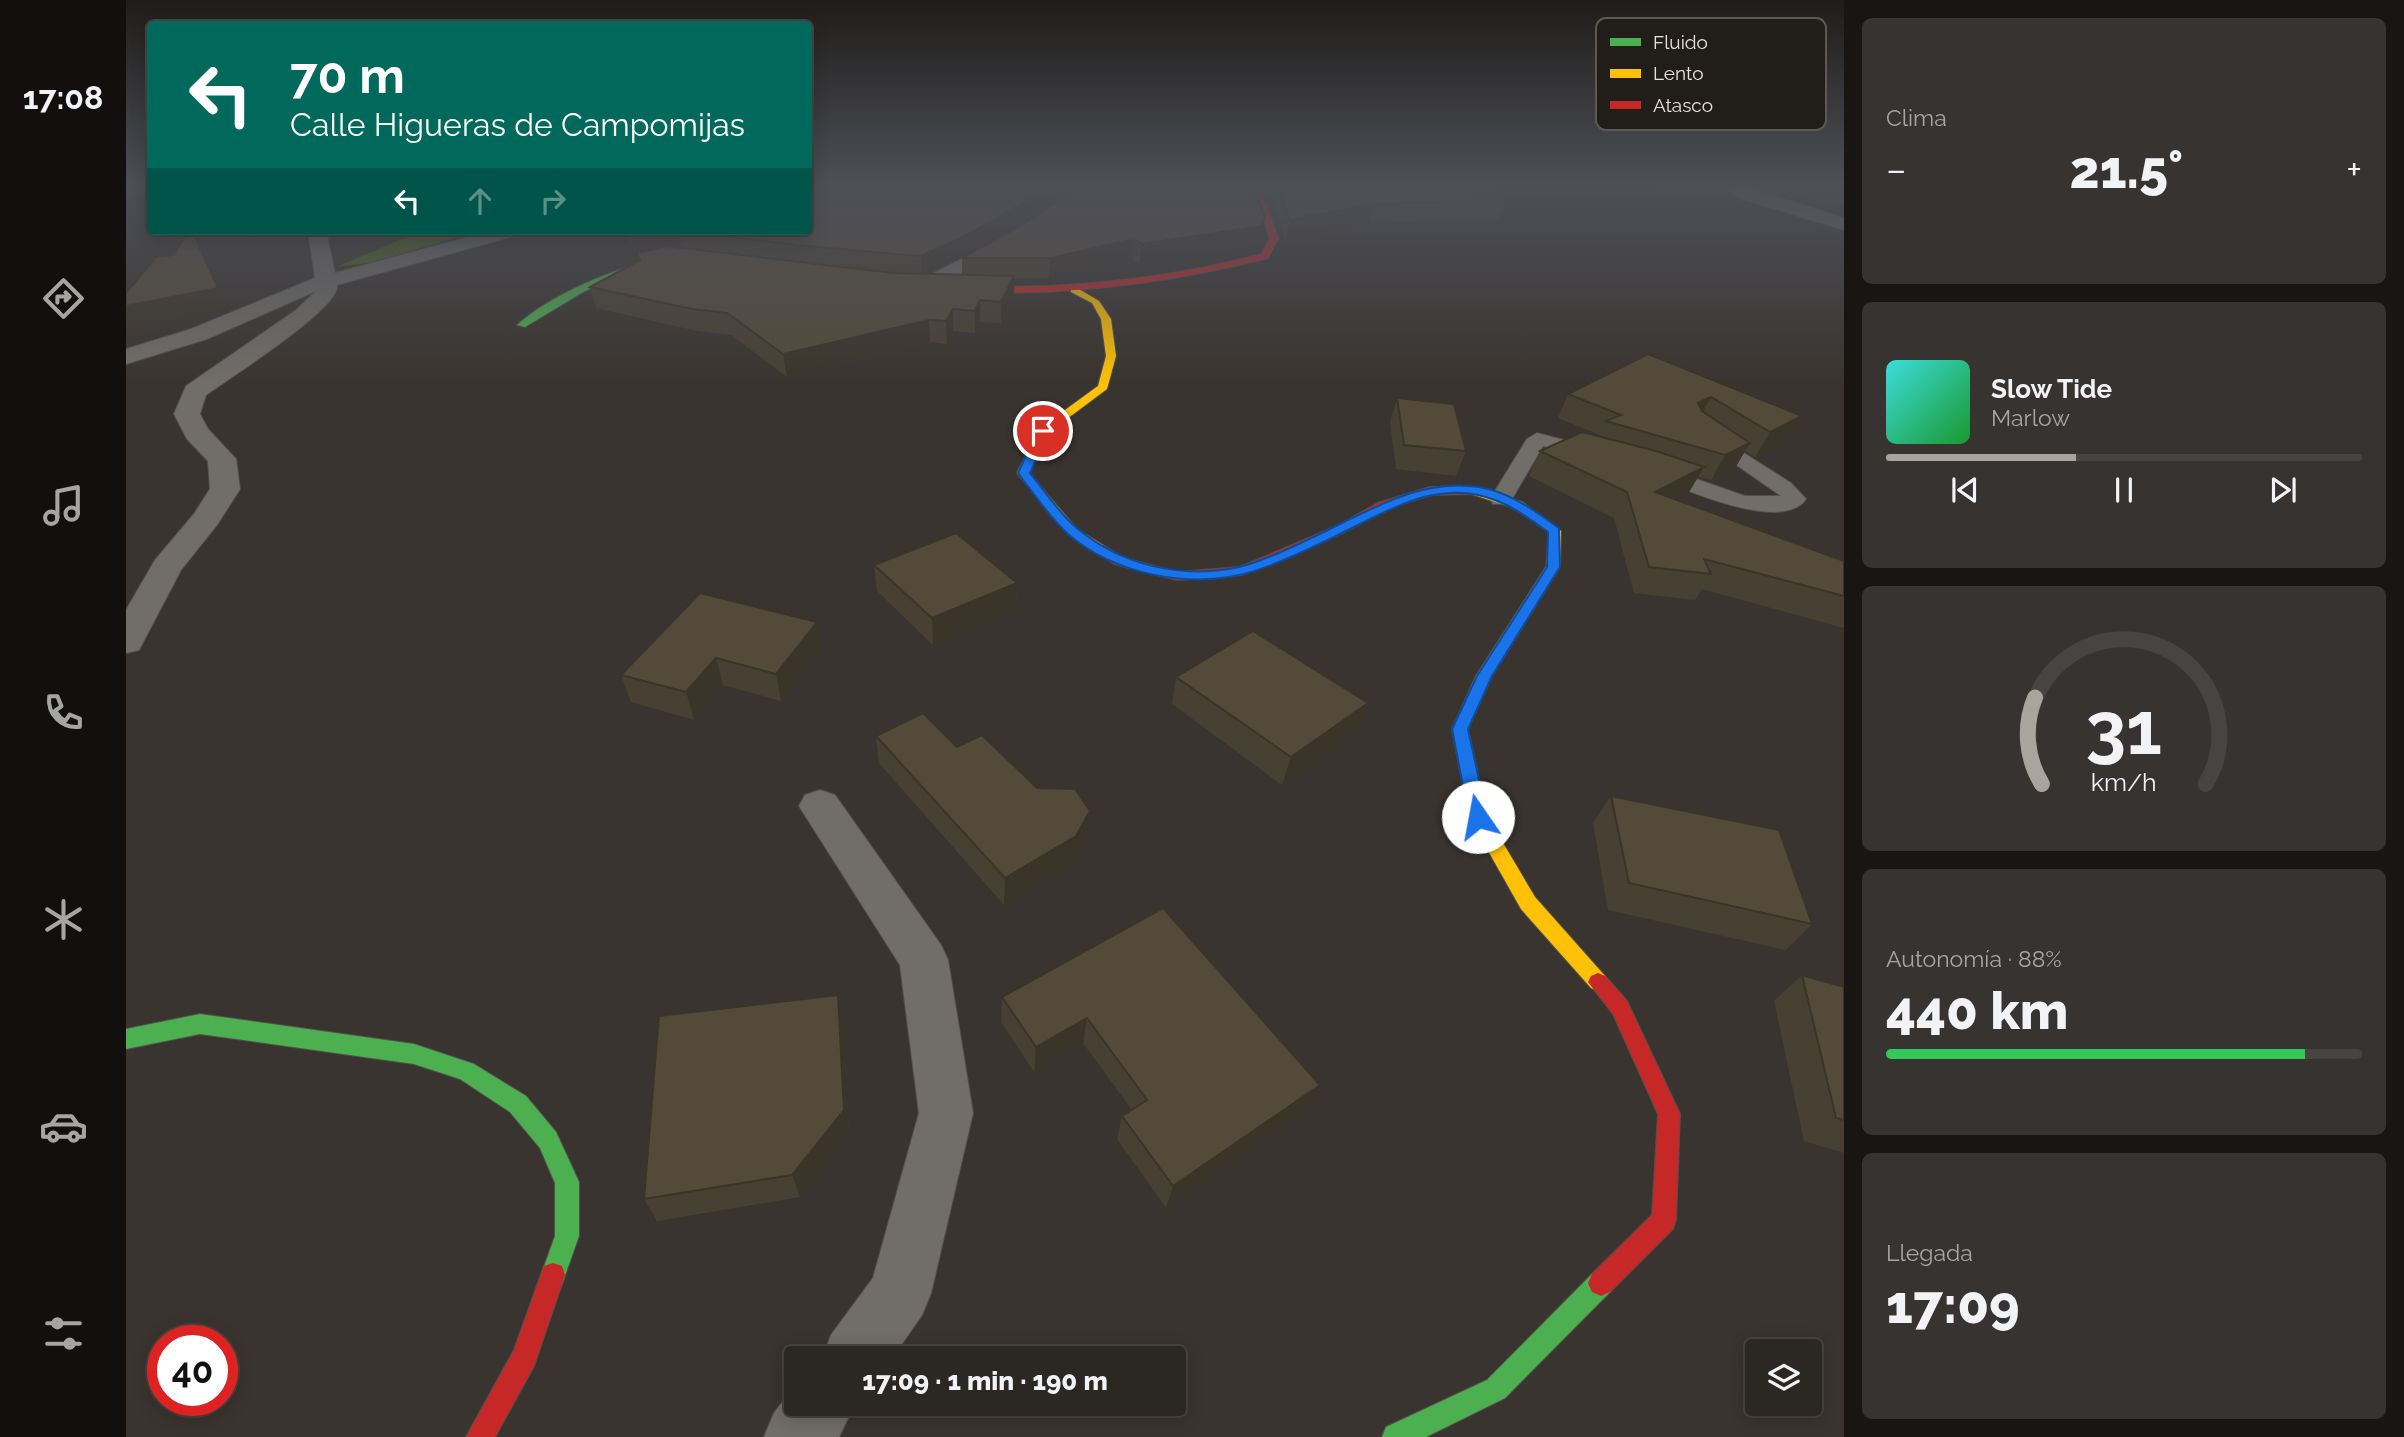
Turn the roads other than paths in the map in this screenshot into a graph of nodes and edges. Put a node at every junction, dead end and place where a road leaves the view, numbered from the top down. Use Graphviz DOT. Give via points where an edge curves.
graph roads {
  1 [pos="320,251"];
  2 [pos="436,251"];
  3 [pos="992,251"];
  4 [pos="1267,251"];
  5 [pos="696,262"];
  6 [pos="325,281"];
  7 [pos="917,285"];
  8 [pos="1074,290"];
  9 [pos="523,325"];
  10 [pos="126,357"];
  11 [pos="1697,429"];
  12 [pos="1613,459"];
  13 [pos="1638,466"];
  14 [pos="1501,499"];
  15 [pos="126,642"];
  16 [pos="820,806"];
  17 [pos="126,1039"];
  18 [pos="862,1346"];
  19 [pos="813,1416"];
  20 [pos="480,1437"];
  21 [pos="798,1437"];
  22 [pos="1396,1437"];
  1 -- 6 [label="street"];
  2 -- 6 [label="street"];
  3 -- 7 [label="street"];
  4 -- 8 [label="street" via="1265,256 1213,271"];
  5 -- 9 [label="street" via="670,258 633,264"];
  6 -- 10 [label="street" via="199,334"];
  6 -- 15 [label="street" via="328,291 320,302 195,391 187,414 197,433 222,459 225,489 166,567"];
  7 -- 8 [label="street" via="1025,292"];
  8 -- 14 [label="street" via="1095,301 1106,319 1111,356 1103,387 1043,431 1024,473 1073,532 1119,561 1177,576 1242,570 1382,506 1430,491 1478,491"];
  11 -- 13 [label="lane" via="1795,499 1778,507 1744,502"];
  12 -- 14 [label="lane" via="1537,439"];
  14 -- 22 [label="street" via="1518,505 1555,531 1553,567 1485,676 1460,729 1478,817 1528,902 1620,1008 1670,1114 1664,1220 1496,1389"];
  16 -- 18 [label="street" via="924,960 946,1113 900,1293"];
  17 -- 20 [label="street" via="200,1024 414,1054 466,1071 518,1104 548,1140 567,1182 567,1236 525,1357"];
  19 -- 21 [label="street"];
}
